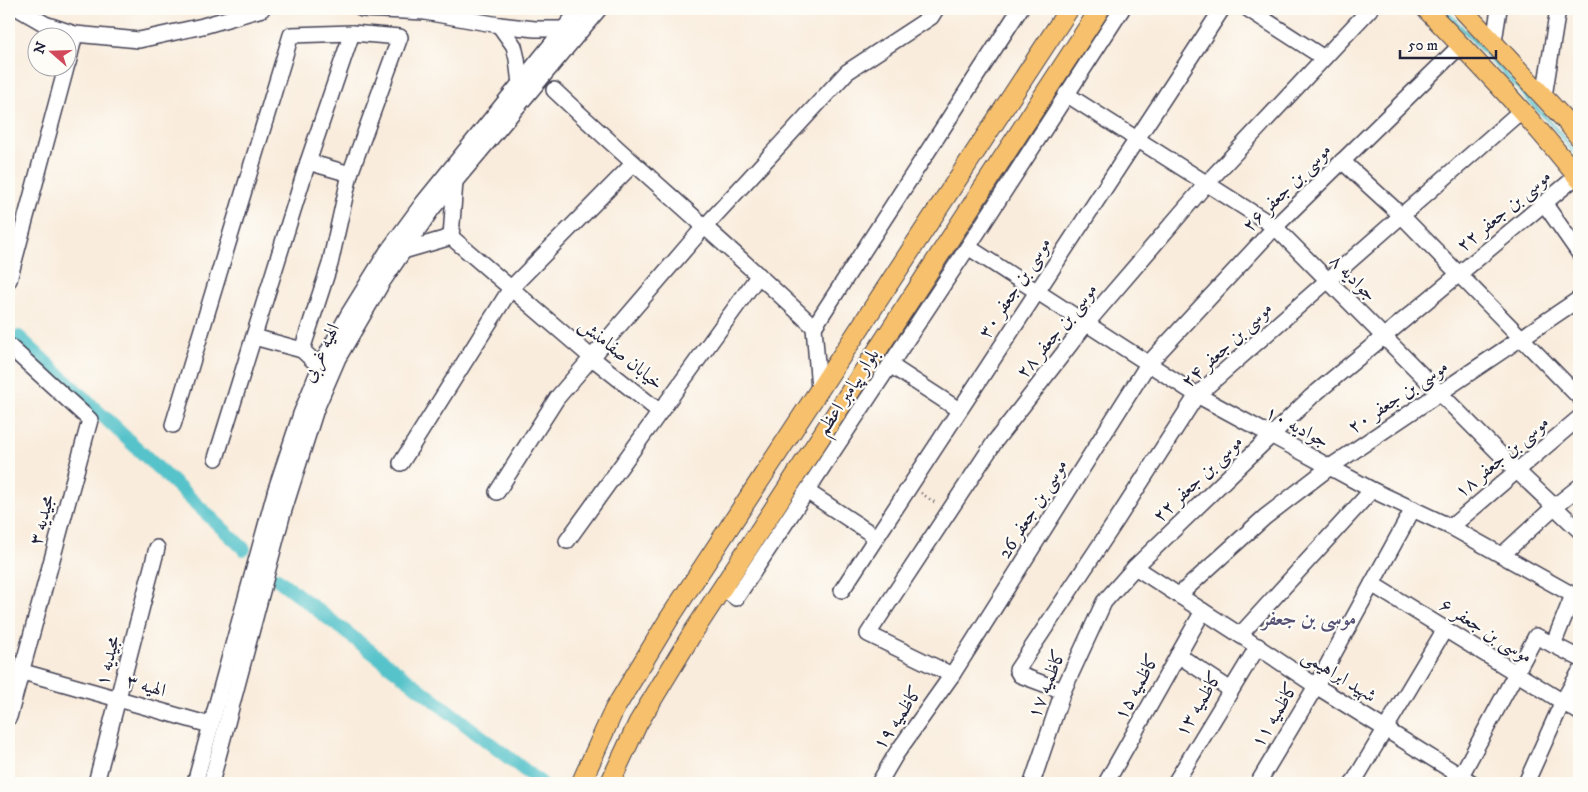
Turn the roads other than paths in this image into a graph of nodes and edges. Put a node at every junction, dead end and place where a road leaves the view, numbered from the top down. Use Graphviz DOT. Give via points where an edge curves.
graph roads {
  1 [pos="18,9"];
  2 [pos="262,9"];
  3 [pos="362,9"];
  4 [pos="580,9"];
  5 [pos="599,9"];
  6 [pos="936,9"];
  7 [pos="1020,9"];
  8 [pos="1068,9"];
  9 [pos="1100,9"];
  10 [pos="1122,9"];
  11 [pos="1222,9"];
  12 [pos="1248,9"];
  13 [pos="1370,9"];
  14 [pos="1426,9"];
  15 [pos="1462,9"];
  16 [pos="1499,9"];
  17 [pos="1558,9"];
  18 [pos="425,10"];
  19 [pos="499,25"];
  20 [pos="57,28"];
  21 [pos="564,29"];
  22 [pos="78,34"];
  23 [pos="352,34"];
  24 [pos="1494,42"];
  25 [pos="1461,44"];
  26 [pos="1324,58"];
  27 [pos="63,78"];
  28 [pos="520,84"];
  29 [pos="554,90"];
  30 [pos="1066,94"];
  31 [pos="1544,96"];
  32 [pos="1522,110"];
  33 [pos="1579,137"];
  34 [pos="1137,139"];
  35 [pos="1342,161"];
  36 [pos="308,162"];
  37 [pos="633,164"];
  38 [pos="350,174"];
  39 [pos="1578,178"];
  40 [pos="455,182"];
  41 [pos="1207,183"];
  42 [pos="1544,203"];
  43 [pos="1402,216"];
  44 [pos="1275,227"];
  45 [pos="704,228"];
  46 [pos="451,236"];
  47 [pos="968,247"];
  48 [pos="403,251"];
  49 [pos="1579,253"];
  50 [pos="1459,274"];
  51 [pos="759,275"];
  52 [pos="9,280"];
  53 [pos="1328,280"];
  54 [pos="511,288"];
  55 [pos="1036,293"];
  56 [pos="1579,299"];
  57 [pos="1086,324"];
  58 [pos="814,327"];
  59 [pos="254,337"];
  60 [pos="1384,337"];
  61 [pos="1522,338"];
  62 [pos="9,346"];
  63 [pos="302,350"];
  64 [pos="591,357"];
  65 [pos="1148,364"];
  66 [pos="890,365"];
  67 [pos="320,367"];
  68 [pos="819,389"];
  69 [pos="1440,393"];
  70 [pos="1196,395"];
  71 [pos="1579,397"];
  72 [pos="959,410"];
  73 [pos="660,412"];
  74 [pos="1579,418"];
  75 [pos="173,426"];
  76 [pos="1272,436"];
  77 [pos="216,458"];
  78 [pos="401,463"];
  79 [pos="1330,467"];
  80 [pos="1517,471"];
  81 [pos="1579,487"];
  82 [pos="1372,490"];
  83 [pos="497,492"];
  84 [pos="808,492"];
  85 [pos="1555,506"];
  86 [pos="1414,509"];
  87 [pos="1451,527"];
  88 [pos="1579,530"];
  89 [pos="876,537"];
  90 [pos="567,541"];
  91 [pos="157,548"];
  92 [pos="1502,555"];
  93 [pos="1135,567"];
  94 [pos="1372,584"];
  95 [pos="722,588"];
  96 [pos="842,590"];
  97 [pos="1179,595"];
  98 [pos="1104,602"];
  99 [pos="1203,610"];
  100 [pos="1445,629"];
  101 [pos="1240,635"];
  102 [pos="1553,644"];
  103 [pos="1258,646"];
  104 [pos="1178,655"];
  105 [pos="1579,658"];
  106 [pos="15,671"];
  107 [pos="1517,673"];
  108 [pos="1579,673"];
  109 [pos="952,675"];
  110 [pos="1316,686"];
  111 [pos="1063,690"];
  112 [pos="1231,690"];
  113 [pos="119,699"];
  114 [pos="1562,701"];
  115 [pos="1579,712"];
  116 [pos="9,717"];
  117 [pos="210,725"];
  118 [pos="1386,728"];
  119 [pos="1464,781"];
  120 [pos="96,783"];
  121 [pos="195,783"];
  122 [pos="211,783"];
  123 [pos="581,783"];
  124 [pos="610,783"];
  125 [pos="879,783"];
  126 [pos="1032,783"];
  127 [pos="1106,783"];
  128 [pos="1175,783"];
  129 [pos="1258,783"];
  130 [pos="1353,783"];
  131 [pos="1526,783"];
  1 -- 20 [label="street"];
  2 -- 22 [label="street" via="139,40"];
  3 -- 18 [label="street"];
  4 -- 21 [label="street, الهیه غربی"];
  5 -- 40 [label="street, الهیه غربی"];
  6 -- 45 [label="street" via="931,17 847,72"];
  7 -- 58 [label="street"];
  8 -- 68 [label="main road, بلوار پیامبر اعظم"];
  9 -- 95 [label="main road, بلوار پیامبر اعظم"];
  10 -- 30 [label="street"];
  11 -- 34 [label="street, موسی بن جعفر ۳۰"];
  12 -- 26 [label="street"];
  13 -- 26 [label="street, موسی بن جعفر ۲۸"];
  14 -- 25 [label="main road"];
  15 -- 24 [label="main road"];
  16 -- 24 [label="street"];
  17 -- 31 [label="street"];
  18 -- 19 [label="street"];
  19 -- 21 [label="street"];
  19 -- 28 [label="street" via="514,46"];
  21 -- 28 [label="street, الهیه غربی"];
  23 -- 36 [label="street"];
  23 -- 38 [label="street" via="400,37"];
  23 -- 75 [label="street" via="291,35"];
  24 -- 31 [label="main road"];
  25 -- 32 [label="main road"];
  25 -- 35 [label="street, موسی بن جعفر ۲۶"];
  26 -- 41 [label="street, موسی بن جعفر ۲۸"];
  27 -- 52 [label="street"];
  28 -- 67 [label="street, الهیه غربی" via="423,202 387,252"];
  29 -- 37 [label="street"];
  30 -- 34 [label="street, جوادیه ۸"];
  30 -- 47 [label="street"];
  31 -- 33 [label="main road"];
  32 -- 39 [label="main road"];
  32 -- 43 [label="street, موسی بن جعفر ۲۴"];
  34 -- 41 [label="street, جوادیه ۸"];
  34 -- 55 [label="street, موسی بن جعفر ۳۰"];
  35 -- 43 [label="street"];
  35 -- 44 [label="street, موسی بن جعفر ۲۶"];
  36 -- 38 [label="street"];
  36 -- 59 [label="street"];
  37 -- 45 [label="street"];
  37 -- 54 [label="street"];
  38 -- 63 [label="street" via="330,264"];
  39 -- 42 [label="street, موسی بن جعفر ۲۲"];
  40 -- 46 [label="street"];
  40 -- 48 [label="street, الهیه غربی"];
  41 -- 44 [label="street, جوادیه ۸"];
  41 -- 57 [label="street, موسی بن جعفر ۲۸"];
  42 -- 49 [label="street"];
  42 -- 50 [label="street, موسی بن جعفر ۲۲"];
  43 -- 50 [label="street"];
  43 -- 53 [label="street, موسی بن جعفر ۲۴"];
  44 -- 53 [label="street, جوادیه ۸"];
  44 -- 65 [label="street, موسی بن جعفر ۲۶"];
  45 -- 51 [label="street"];
  45 -- 64 [label="street"];
  46 -- 48 [label="street"];
  46 -- 54 [label="street, خیابان صفامنش"];
  47 -- 55 [label="street, جوادیه ۱۰"];
  47 -- 66 [label="street"];
  48 -- 122 [label="street, الهیه غربی" via="338,358 316,409 282,516"];
  50 -- 60 [label="street, موسی بن جعفر ۲۲"];
  50 -- 61 [label="street"];
  51 -- 58 [label="street"];
  51 -- 73 [label="street, خیابان صفامنش"];
  53 -- 60 [label="street, جوادیه ۸"];
  53 -- 70 [label="street, موسی بن جعفر ۲۴"];
  54 -- 64 [label="street, خیابان صفامنش"];
  54 -- 78 [label="street"];
  55 -- 57 [label="street, جوادیه ۱۰"];
  55 -- 72 [label="street, موسی بن جعفر ۳۰"];
  56 -- 61 [label="street, موسی بن جعفر ۲۰"];
  57 -- 65 [label="street, جوادیه ۱۰"];
  57 -- 109 [label="street, موسی بن جعفر ۲۸" via="996,440 868,634"];
  58 -- 68 [label="street"];
  59 -- 63 [label="street"];
  59 -- 77 [label="street"];
  60 -- 69 [label="street, جوادیه ۸"];
  60 -- 76 [label="street, موسی بن جعفر ۲۲" via="1311,397"];
  61 -- 69 [label="street, موسی بن جعفر ۲۰"];
  61 -- 71 [label="street"];
  62 -- 106 [label="street, مجیدیه ۳" via="90,420"];
  63 -- 67 [label="street"];
  64 -- 73 [label="street, خیابان صفامنش"];
  64 -- 83 [label="street" via="557,398"];
  65 -- 70 [label="street, جوادیه ۱۰"];
  65 -- 109 [label="street, موسی بن جعفر 26"];
  66 -- 72 [label="street"];
  66 -- 84 [label="street"];
  67 -- 117 [label="street, الهیه غربی" via="276,490"];
  68 -- 123 [label="main road, بلوار پیامبر اعظم" via="614,710"];
  69 -- 79 [label="street, موسی بن جعفر ۲۰"];
  69 -- 80 [label="street, جوادیه ۸"];
  70 -- 76 [label="street, جوادیه ۱۰"];
  70 -- 111 [label="street, موسی بن جعفر ۲۴" via="1017,670 1020,675"];
  72 -- 89 [label="street, موسی بن جعفر ۳۰"];
  73 -- 90 [label="street"];
  74 -- 80 [label="street, موسی بن جعفر ۱۸"];
  76 -- 79 [label="street, جوادیه ۱۰"];
  76 -- 93 [label="street, موسی بن جعفر ۲۲"];
  79 -- 82 [label="street, جوادیه ۱۰"];
  79 -- 97 [label="street, موسی بن جعفر ۲۰" via="1265,517"];
  80 -- 85 [label="street, جوادیه ۸"];
  80 -- 87 [label="street, موسی بن جعفر ۱۸"];
  81 -- 85 [label="street"];
  82 -- 86 [label="street, جوادیه ۱۰"];
  82 -- 101 [label="street"];
  84 -- 89 [label="street"];
  84 -- 95 [label="street" via="736,598"];
  85 -- 88 [label="street, جوادیه ۸"];
  85 -- 92 [label="street"];
  86 -- 87 [label="street, جوادیه ۱۰"];
  86 -- 94 [label="street, کاظمیه ۱۱"];
  87 -- 92 [label="street, جوادیه ۱۰"];
  89 -- 96 [label="street, موسی بن جعفر ۳۰"];
  91 -- 113 [label="street, مجیدیه ۱"];
  92 -- 102 [label="street, جوادیه ۱۰" via="1573,595"];
  93 -- 97 [label="street, شهید ابراهیمی"];
  93 -- 98 [label="street, موسی بن جعفر ۲۲"];
  94 -- 100 [label="street, موسی بن جعفر ۶"];
  94 -- 110 [label="street, کاظمیه ۱۱"];
  95 -- 124 [label="main road, بلوار پیامبر اعظم" via="638,723"];
  97 -- 99 [label="street, شهید ابراهیمی"];
  98 -- 111 [label="street, کاظمیه ۱۷"];
  99 -- 101 [label="street, شهید ابراهیمی"];
  99 -- 104 [label="street, کاظمیه ۱۵"];
  100 -- 107 [label="street, موسی بن جعفر ۶"];
  100 -- 118 [label="street"];
  101 -- 103 [label="street, شهید ابراهیمی"];
  102 -- 105 [label="street"];
  102 -- 107 [label="street" via="1536,636"];
  103 -- 110 [label="street, شهید ابراهیمی"];
  103 -- 112 [label="street, کاظمیه ۱۳"];
  104 -- 112 [label="street"];
  104 -- 127 [label="street, کاظمیه ۱۵"];
  106 -- 113 [label="street, الهیه ۳"];
  106 -- 116 [label="street, مجیدیه ۳"];
  107 -- 114 [label="street, موسی بن جعفر ۶"];
  107 -- 119 [label="street"];
  108 -- 114 [label="street"];
  109 -- 125 [label="street, کاظمیه ۱۹"];
  110 -- 118 [label="street, شهید ابراهیمی"];
  110 -- 129 [label="street, کاظمیه ۱۱"];
  111 -- 126 [label="street, کاظمیه ۱۷"];
  112 -- 128 [label="street, کاظمیه ۱۳"];
  113 -- 117 [label="street, الهیه ۳"];
  113 -- 120 [label="street, مجیدیه ۱"];
  114 -- 115 [label="street, موسی بن جعفر ۶"];
  114 -- 131 [label="street"];
  117 -- 121 [label="street, الهیه غربی"];
  118 -- 119 [label="street, شهید ابراهیمی"];
  118 -- 130 [label="street"];
}
